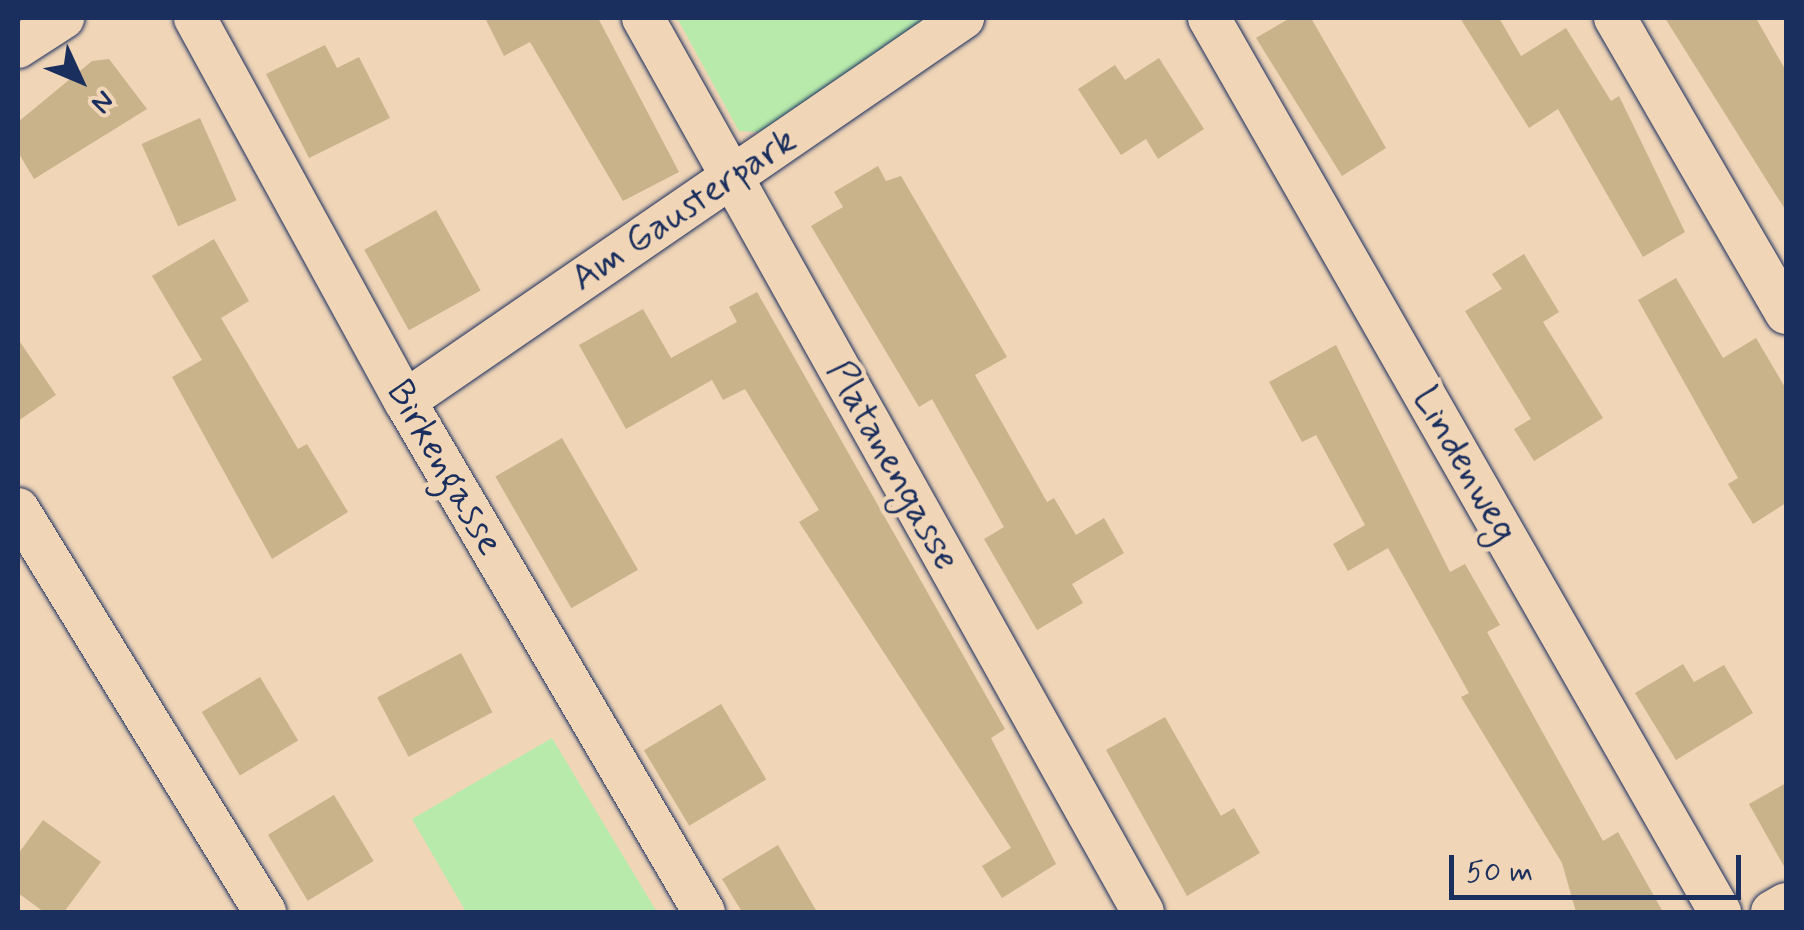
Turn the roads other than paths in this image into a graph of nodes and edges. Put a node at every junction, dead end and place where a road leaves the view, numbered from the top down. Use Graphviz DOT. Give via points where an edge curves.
graph roads {
  1 [pos="63,18"];
  2 [pos="195,18"];
  3 [pos="644,18"];
  4 [pos="963,18"];
  5 [pos="1209,18"];
  6 [pos="1615,18"];
  7 [pos="18,47"];
  8 [pos="731,179"];
  9 [pos="1786,313"];
  10 [pos="404,401"];
  11 [pos="18,509"];
  12 [pos="1786,904"];
  13 [pos="265,912"];
  14 [pos="704,912"];
  15 [pos="1143,912"];
  16 [pos="1720,912"];
  17 [pos="1772,912"];
  1 -- 7 [label="street"];
  2 -- 10 [label="street, Birkengasse"];
  3 -- 8 [label="street, Platanengasse"];
  4 -- 8 [label="street, Am Gausterpark"];
  5 -- 16 [label="street, Lindenweg"];
  6 -- 9 [label="street"];
  8 -- 10 [label="street, Am Gausterpark"];
  8 -- 15 [label="street, Platanengasse"];
  10 -- 14 [label="street, Birkengasse"];
  11 -- 13 [label="street"];
  12 -- 17 [label="street"];
}
